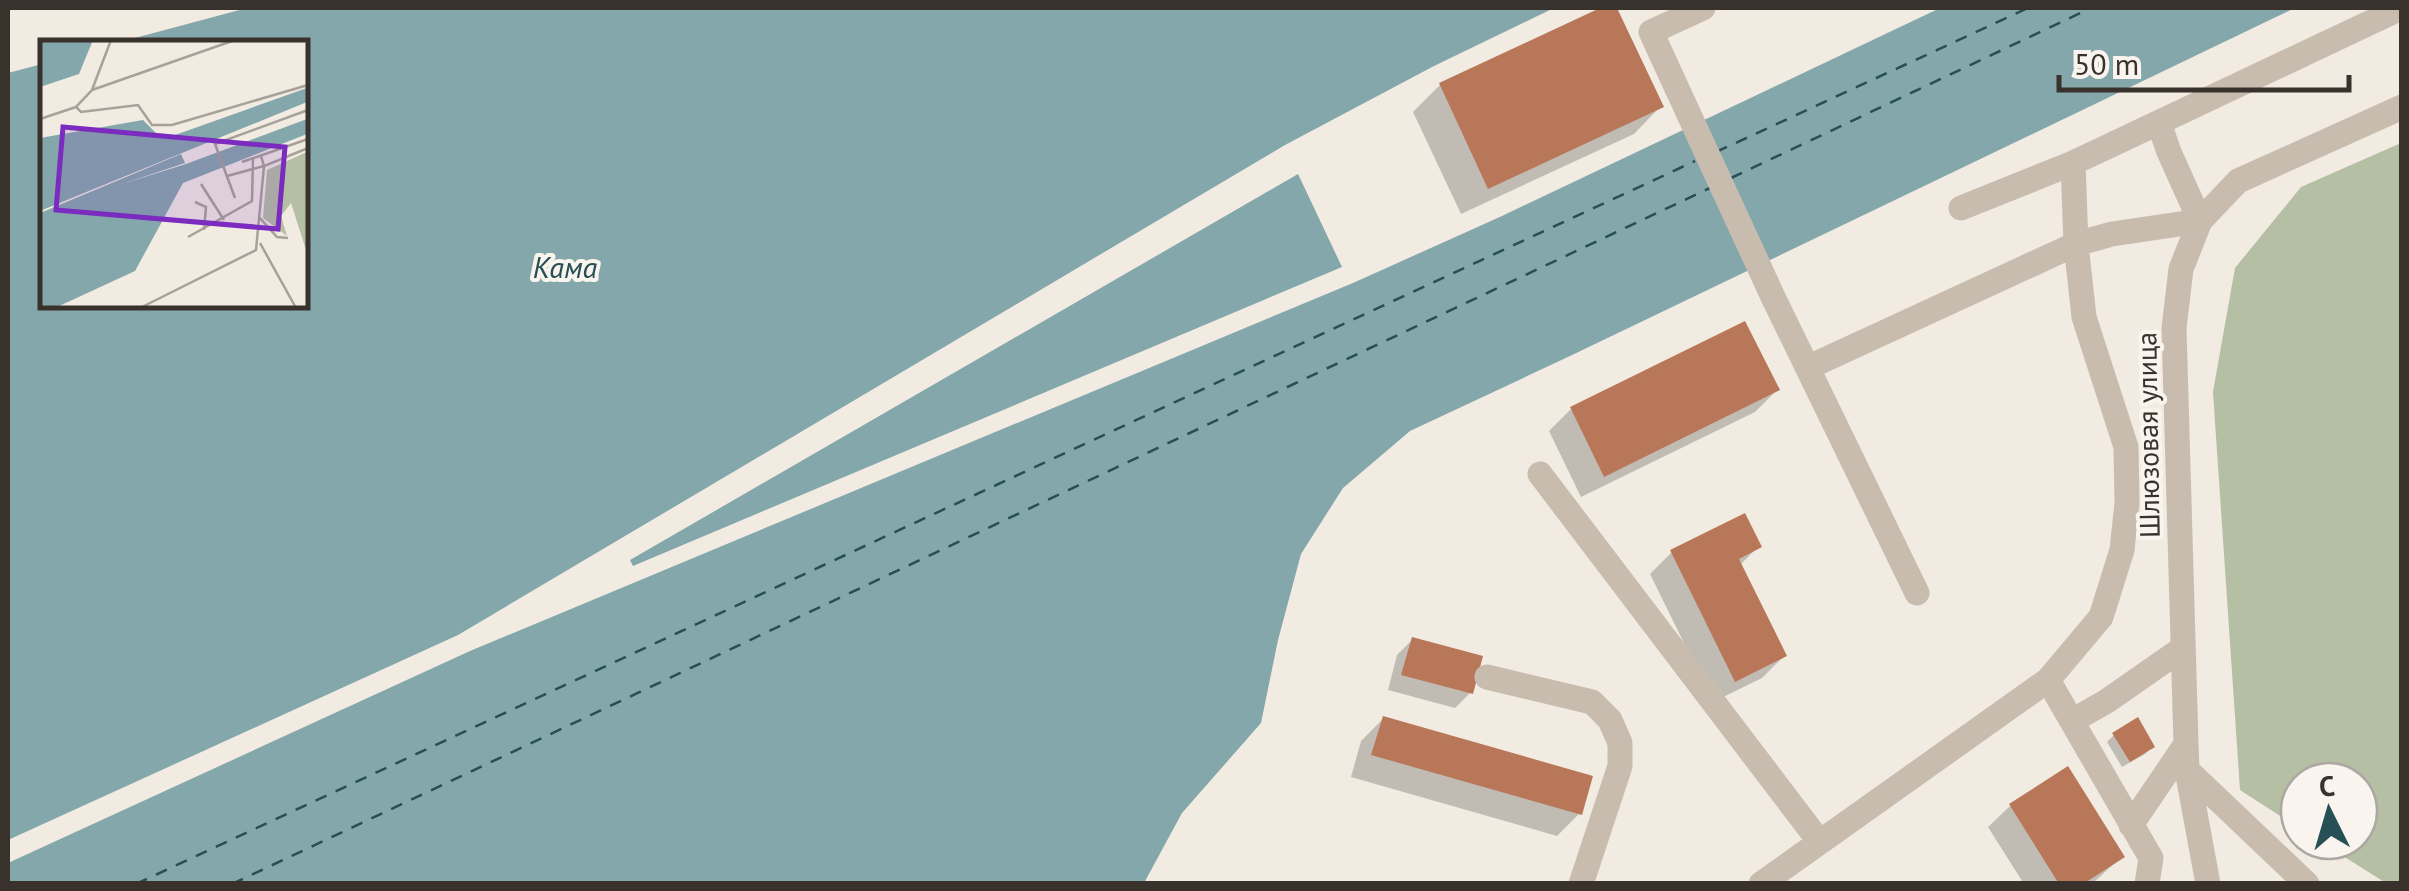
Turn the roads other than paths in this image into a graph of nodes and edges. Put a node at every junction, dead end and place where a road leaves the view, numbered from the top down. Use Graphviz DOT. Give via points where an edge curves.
graph roads {
  1 [pos="1703,8"];
  2 [pos="2400,8"];
  3 [pos="2402,107"];
  4 [pos="2159,124"];
  5 [pos="2073,162"];
  6 [pos="1960,208"];
  7 [pos="2200,221"];
  8 [pos="2076,244"];
  9 [pos="1809,367"];
  10 [pos="1540,474"];
  11 [pos="1917,593"];
  12 [pos="2183,648"];
  13 [pos="1487,678"];
  14 [pos="2048,680"];
  15 [pos="2072,721"];
  16 [pos="2186,757"];
  17 [pos="2131,825"];
  18 [pos="1819,841"];
  19 [pos="1581,884"];
  20 [pos="1761,884"];
  21 [pos="2147,884"];
  22 [pos="2208,884"];
  23 [pos="2308,884"];
  1 -- 9 [label="street" via="1651,32"];
  2 -- 4 [label="street"];
  3 -- 7 [label="street, Шлюзовая улица" via="2238,181"];
  4 -- 5 [label="street"];
  4 -- 7 [label="street"];
  5 -- 6 [label="street"];
  5 -- 8 [label="street"];
  7 -- 8 [label="street"];
  7 -- 12 [label="street, Шлюзовая улица" via="2181,270 2174,328"];
  8 -- 9 [label="street"];
  8 -- 14 [label="street" via="2084,317 2126,447 2128,503 2122,550 2101,616"];
  9 -- 11 [label="street"];
  10 -- 18 [label="street"];
  12 -- 15 [label="street"];
  12 -- 16 [label="street, Шлюзовая улица"];
  13 -- 19 [label="street" via="1592,702 1610,720 1620,766"];
  14 -- 15 [label="street"];
  14 -- 18 [label="street"];
  15 -- 17 [label="street"];
  16 -- 17 [label="street"];
  16 -- 22 [label="street, Шлюзовая улица"];
  16 -- 23 [label="street"];
  17 -- 21 [label="street" via="2150,858"];
  18 -- 20 [label="street"];
}
